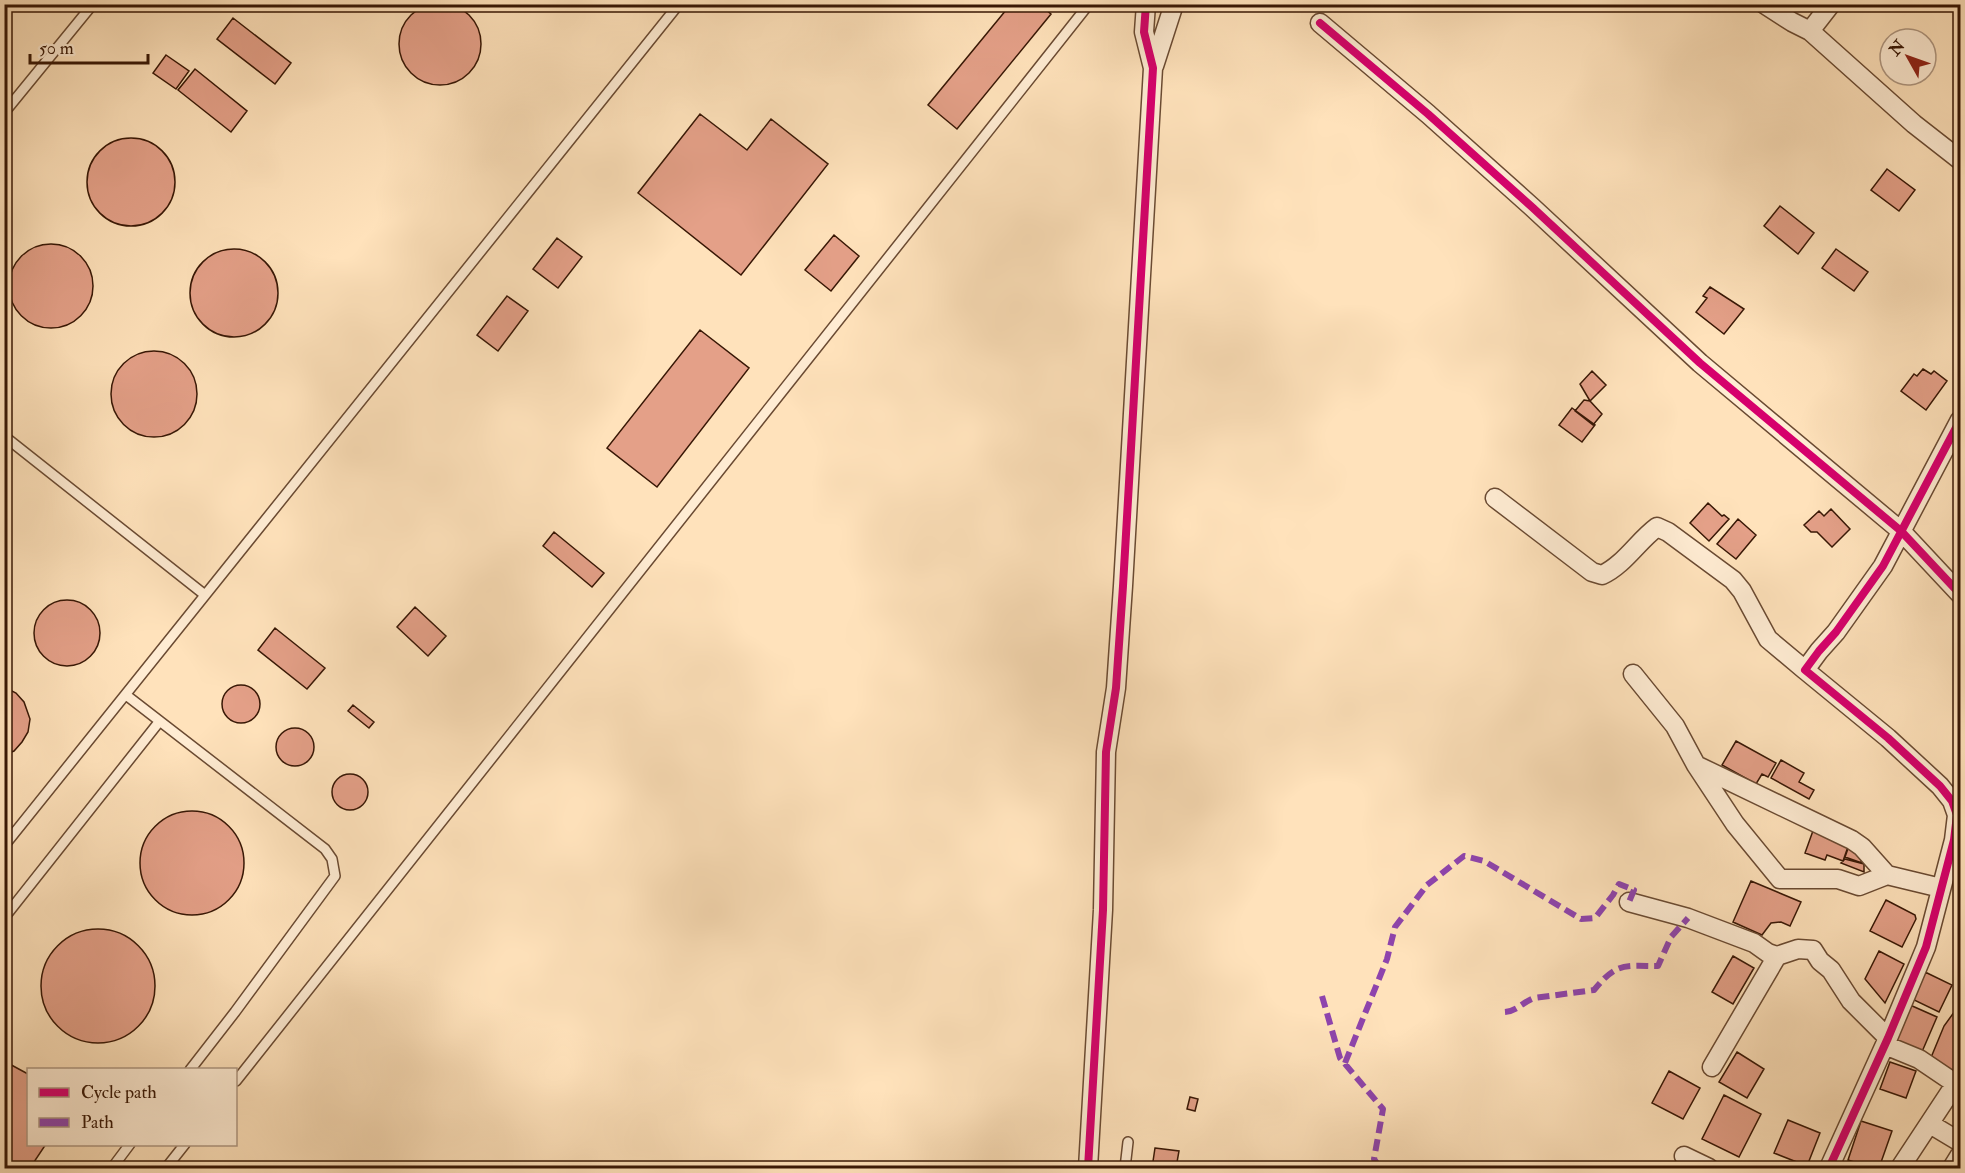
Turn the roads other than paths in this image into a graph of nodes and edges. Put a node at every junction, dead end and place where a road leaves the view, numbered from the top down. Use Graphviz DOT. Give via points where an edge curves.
graph roads {
  1 [pos="93,4"];
  2 [pos="679,4"];
  3 [pos="1089,4"];
  4 [pos="1146,4"];
  5 [pos="1174,4"];
  6 [pos="1764,4"];
  7 [pos="1831,4"];
  8 [pos="1320,23"];
  9 [pos="1810,31"];
  10 [pos="1153,68"];
  11 [pos="4,113"];
  12 [pos="1960,160"];
  13 [pos="1960,420"];
  14 [pos="4,436"];
  15 [pos="1495,498"];
  16 [pos="1901,531"];
  17 [pos="1960,594"];
  18 [pos="205,595"];
  19 [pos="1805,670"];
  20 [pos="1633,674"];
  21 [pos="126,695"];
  22 [pos="159,722"];
  23 [pos="1696,765"];
  24 [pos="8,835"];
  25 [pos="4,846"];
  26 [pos="1887,874"];
  27 [pos="1941,888"];
  28 [pos="1629,902"];
  29 [pos="4,918"];
  30 [pos="1777,956"];
  31 [pos="1886,1041"];
  32 [pos="1712,1067"];
  33 [pos="192,1068"];
  34 [pos="237,1080"];
  35 [pos="1958,1080"];
  36 [pos="1930,1124"];
  37 [pos="1128,1142"];
  38 [pos="1960,1142"];
  39 [pos="128,1146"];
  40 [pos="183,1146"];
  41 [pos="1960,1155"];
  42 [pos="1684,1156"];
  43 [pos="112,1168"];
  44 [pos="166,1168"];
  45 [pos="1088,1168"];
  46 [pos="1125,1168"];
  47 [pos="1709,1168"];
  48 [pos="1829,1168"];
  49 [pos="1900,1168"];
  50 [pos="1952,1168"];
  1 -- 11 [label="lane"];
  2 -- 18 [label="lane"];
  3 -- 34 [label="lane"];
  4 -- 10 [label="street" via="1144,32"];
  5 -- 10 [label="street"];
  6 -- 9 [label="street"];
  7 -- 9 [label="street"];
  8 -- 16 [label="street" via="1428,114 1700,363"];
  9 -- 12 [label="street"];
  10 -- 45 [label="street" via="1118,666 1106,752 1103,910"];
  13 -- 16 [label="street"];
  14 -- 18 [label="lane"];
  15 -- 19 [label="street" via="1592,572 1602,575 1657,527 1668,532 1732,580 1768,639"];
  16 -- 17 [label="street"];
  16 -- 19 [label="street" via="1882,566"];
  18 -- 21 [label="lane"];
  19 -- 27 [label="street" via="1888,738 1952,801 1957,815 1954,840"];
  20 -- 23 [label="street" via="1675,726"];
  21 -- 22 [label="lane"];
  21 -- 24 [label="lane"];
  22 -- 29 [label="lane"];
  22 -- 33 [label="lane" via="325,849 332,859 334,876"];
  23 -- 26 [label="street" via="1852,840"];
  23 -- 26 [label="street" via="1735,824 1780,879 1838,879 1859,886"];
  24 -- 25 [label="lane"];
  26 -- 27 [label="street"];
  27 -- 31 [label="street" via="1926,947"];
  28 -- 30 [label="street" via="1688,918"];
  30 -- 31 [label="street" via="1798,949 1813,950"];
  30 -- 32 [label="street"];
  31 -- 35 [label="street"];
  31 -- 48 [label="street"];
  35 -- 36 [label="street"];
  36 -- 38 [label="street"];
  36 -- 49 [label="street"];
  37 -- 46 [label="lane"];
  39 -- 43 [label="lane"];
  40 -- 44 [label="lane"];
  41 -- 50 [label="street"];
  42 -- 47 [label="street"];
}
